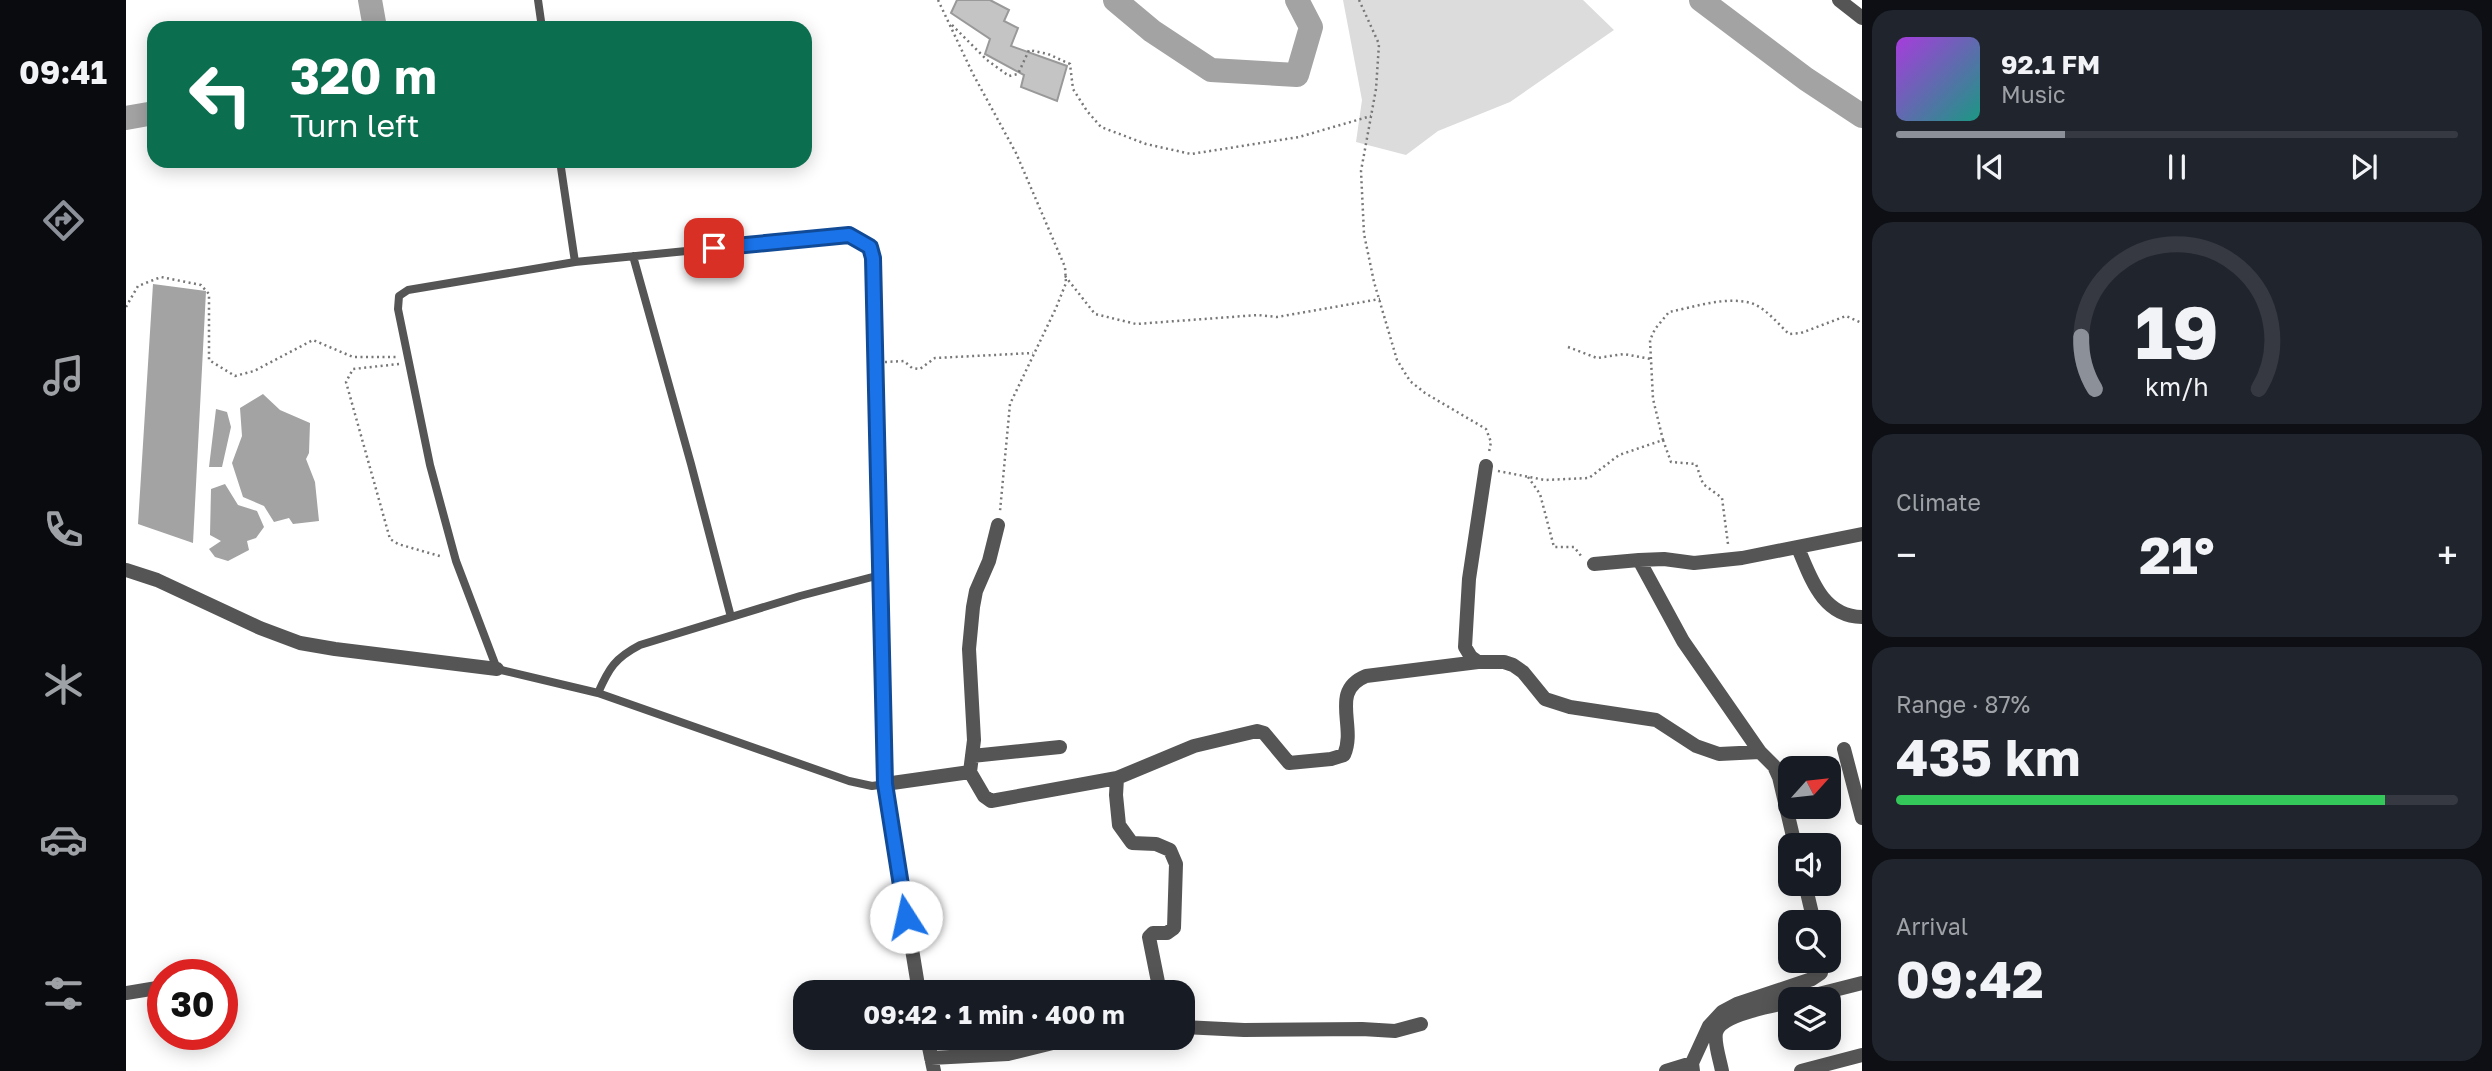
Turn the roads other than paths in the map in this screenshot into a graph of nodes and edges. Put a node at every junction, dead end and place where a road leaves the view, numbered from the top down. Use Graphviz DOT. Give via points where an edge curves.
graph roads {
  1 [pos="538,0"];
  2 [pos="1839,0"];
  3 [pos="1862,18"];
  4 [pos="541,21"];
  5 [pos="562,168"];
  6 [pos="633,256"];
  7 [pos="575,262"];
  8 [pos="1486,466"];
  9 [pos="998,525"];
  10 [pos="1862,534"];
  11 [pos="1798,548"];
  12 [pos="1639,559"];
  13 [pos="1594,564"];
  14 [pos="126,569"];
  15 [pos="880,575"];
  16 [pos="731,617"];
  17 [pos="1862,617"];
  18 [pos="1478,662"];
  19 [pos="497,669"];
  20 [pos="598,693"];
  21 [pos="1060,747"];
  22 [pos="1844,749"];
  23 [pos="1760,752"];
  24 [pos="972,756"];
  25 [pos="970,772"];
  26 [pos="1117,778"];
  27 [pos="885,784"];
  28 [pos="1862,818"];
  29 [pos="1792,833"];
  30 [pos="1821,973"];
  31 [pos="917,980"];
  32 [pos="1158,980"];
  33 [pos="1862,983"];
  34 [pos="1841,988"];
  35 [pos="147,990"];
  36 [pos="126,993"];
  37 [pos="1778,1005"];
  38 [pos="1421,1024"];
  39 [pos="1195,1028"];
  40 [pos="1027,1050"];
  41 [pos="1862,1055"];
  42 [pos="933,1065"];
  43 [pos="1693,1067"];
  44 [pos="1666,1071"];
  45 [pos="1722,1071"];
  46 [pos="1801,1071"];
  1 -- 4 [label="lane"];
  2 -- 3 [label="street"];
  5 -- 7 [label="lane"];
  6 -- 7 [label="lane"];
  6 -- 15 [label="lane" via="849,235 870,247"];
  6 -- 16 [label="lane"];
  7 -- 19 [label="lane" via="408,290 399,296 407,360 430,466 456,561"];
  8 -- 18 [label="street" via="1469,579 1465,647"];
  9 -- 24 [label="street" via="976,591 969,649"];
  10 -- 11 [label="street"];
  11 -- 12 [label="street" via="1694,562"];
  11 -- 17 [label="street" via="1818,593 1833,609"];
  12 -- 13 [label="street"];
  12 -- 23 [label="street" via="1683,641"];
  14 -- 19 [label="street" via="300,643"];
  15 -- 16 [label="lane"];
  15 -- 27 [label="lane"];
  16 -- 20 [label="lane" via="620,655"];
  18 -- 23 [label="street" via="1513,665 1545,699 1570,707 1656,720 1696,746 1719,754"];
  18 -- 26 [label="street" via="1354,681 1346,692 1348,746 1345,754 1331,759 1289,763 1264,733 1257,731 1194,746"];
  19 -- 20 [label="lane"];
  20 -- 27 [label="lane" via="849,781"];
  21 -- 24 [label="street"];
  22 -- 28 [label="street"];
  23 -- 29 [label="street" via="1779,776"];
  24 -- 25 [label="street"];
  25 -- 26 [label="street" via="991,801"];
  25 -- 27 [label="street"];
  26 -- 32 [label="street" via="1119,825 1125,834 1132,843 1170,850 1176,864 1174,928 1149,937"];
  27 -- 31 [label="street"];
  30 -- 43 [label="street" via="1722,1012 1709,1026"];
  33 -- 34 [label="street"];
  35 -- 36 [label="street"];
  37 -- 45 [label="street" via="1733,1016 1720,1024 1715,1034"];
  38 -- 39 [label="street" via="1395,1031"];
  40 -- 42 [label="street"];
  41 -- 46 [label="street"];
  43 -- 44 [label="street"];
}
